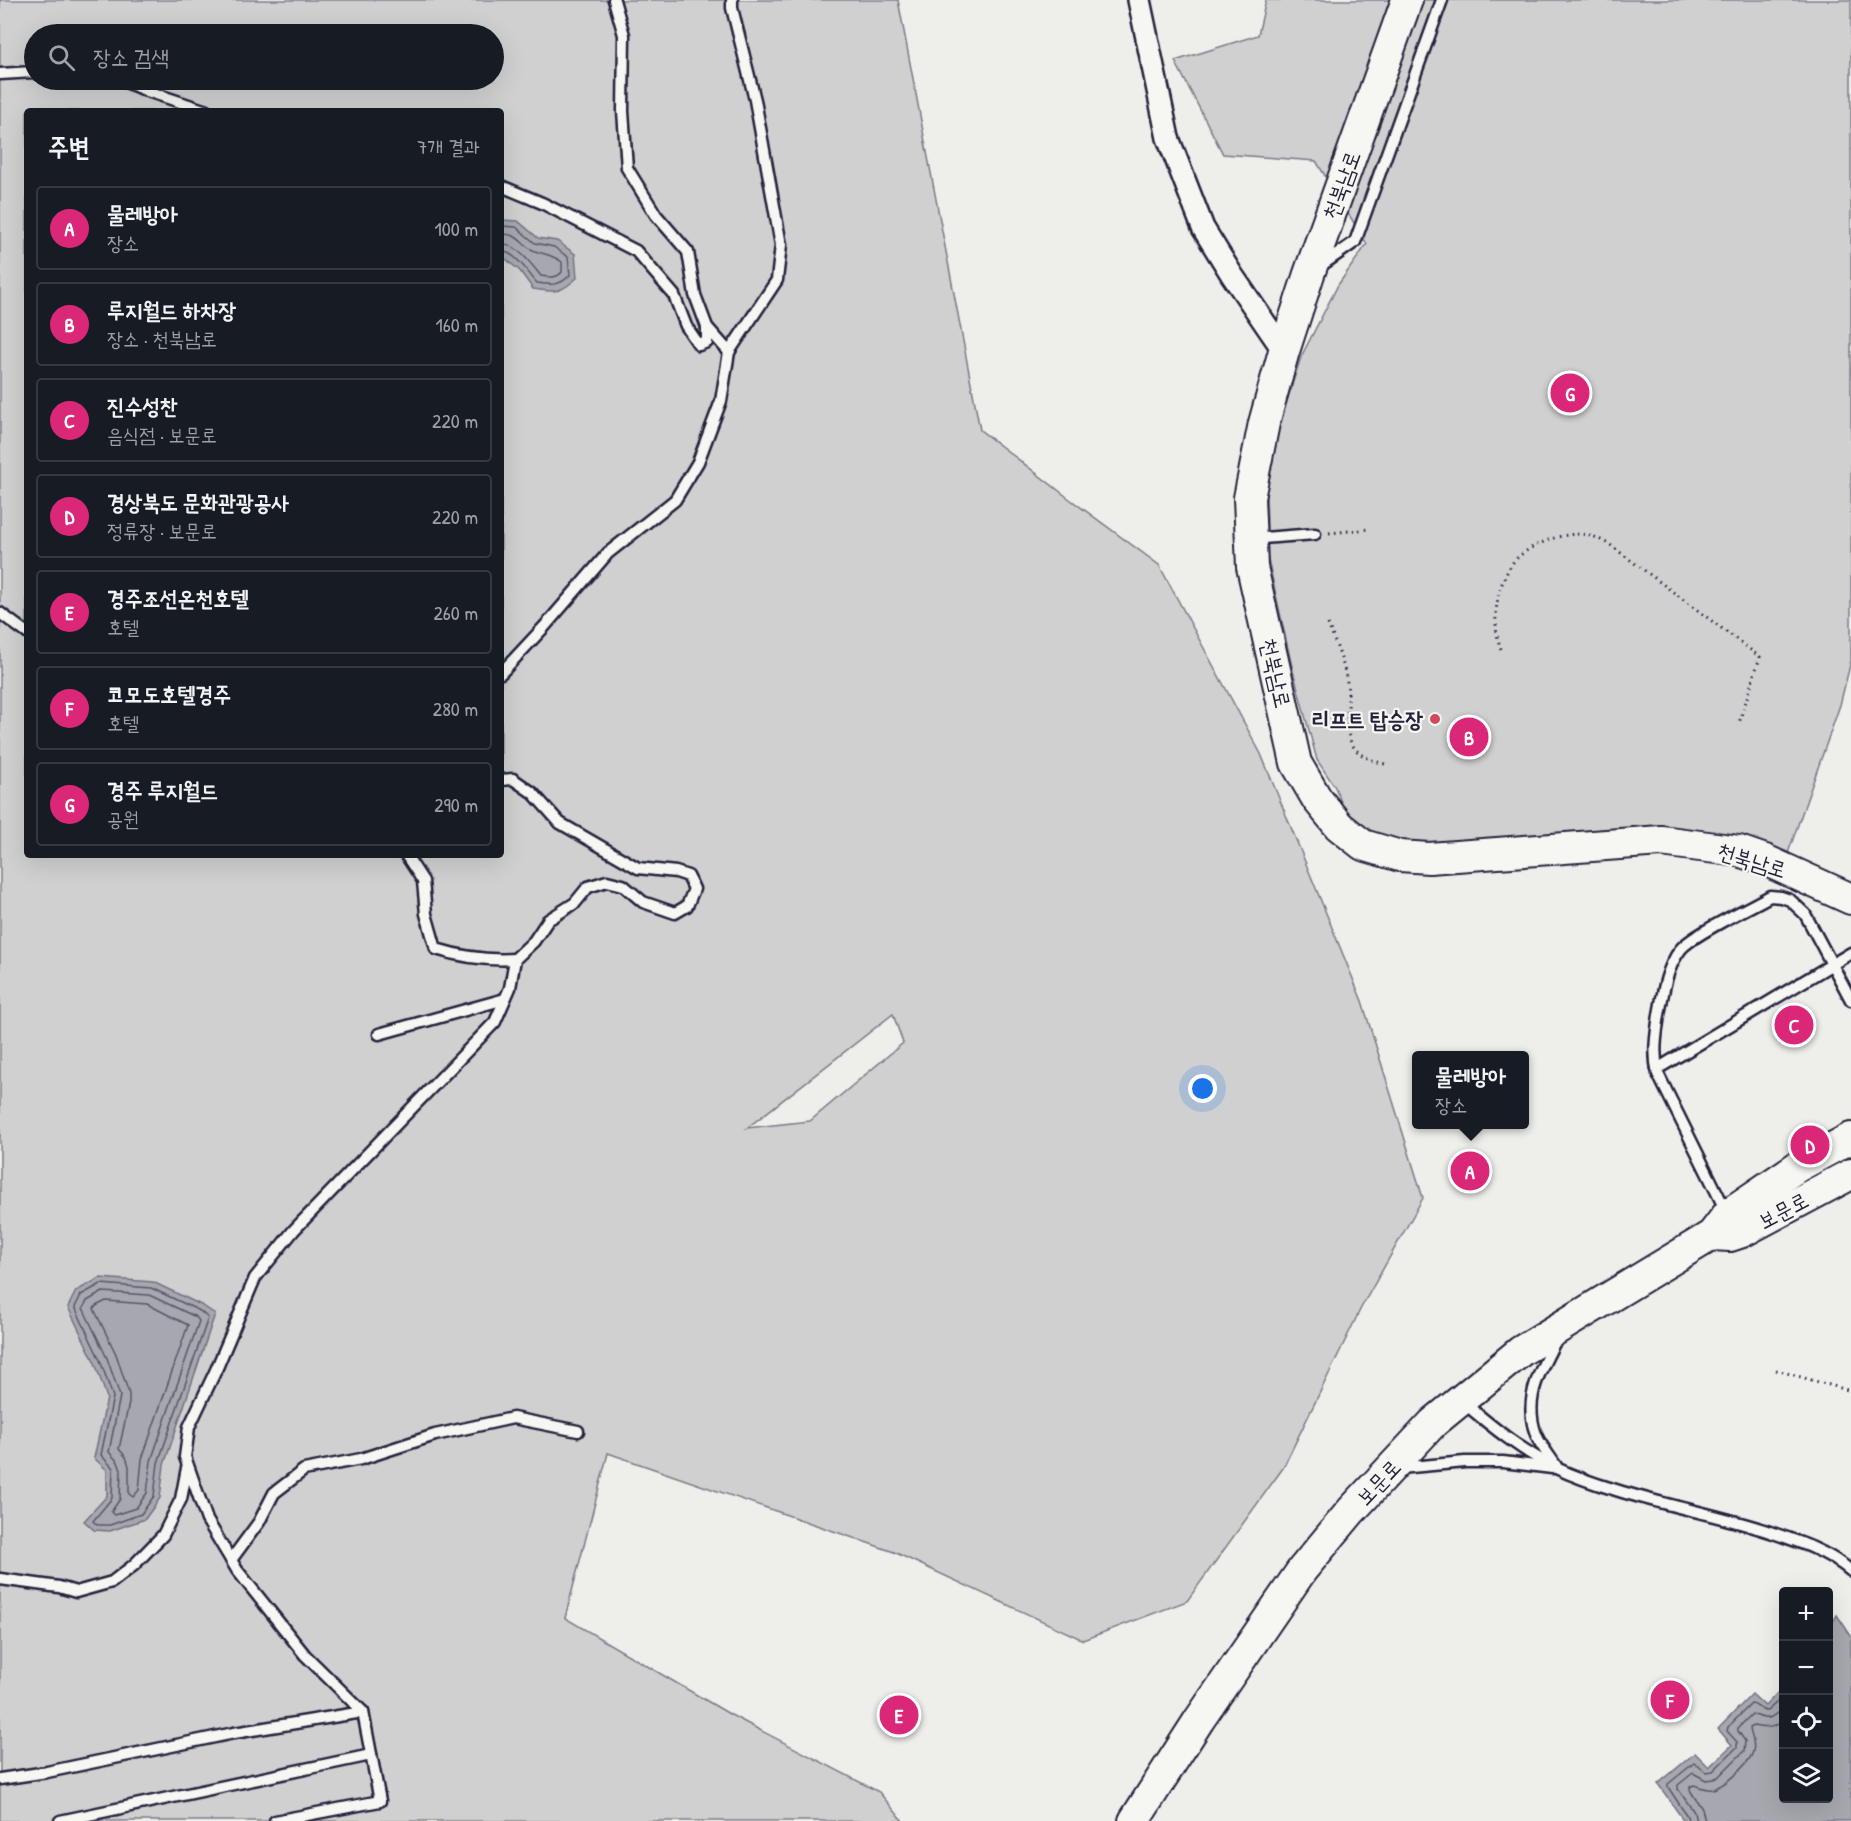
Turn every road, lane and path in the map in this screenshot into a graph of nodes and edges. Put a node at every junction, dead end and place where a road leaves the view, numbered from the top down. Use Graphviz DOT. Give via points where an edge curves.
graph roads {
  1 [pos="614,0"];
  2 [pos="732,0"];
  3 [pos="1139,0"];
  4 [pos="1407,0"];
  5 [pos="1442,0"];
  6 [pos="24,73"];
  7 [pos="0,74"];
  8 [pos="145,90"];
  9 [pos="198,108"];
  10 [pos="504,187"];
  11 [pos="1309,274"];
  12 [pos="706,327"];
  13 [pos="1284,351"];
  14 [pos="729,352"];
  15 [pos="1369,529"];
  16 [pos="1315,534"];
  17 [pos="1251,540"];
  18 [pos="0,613"];
  19 [pos="1328,624"];
  20 [pos="24,631"];
  21 [pos="1501,649"];
  22 [pos="504,670"];
  23 [pos="1739,723"];
  24 [pos="1385,764"];
  25 [pos="504,780"];
  26 [pos="408,858"];
  27 [pos="1851,899"];
  28 [pos="1851,953"];
  29 [pos="515,959"];
  30 [pos="1832,964"];
  31 [pos="505,999"];
  32 [pos="1851,1000"];
  33 [pos="379,1034"];
  34 [pos="1657,1069"];
  35 [pos="1851,1138"];
  36 [pos="1851,1174"];
  37 [pos="1720,1225"];
  38 [pos="1565,1324"];
  39 [pos="1776,1370"];
  40 [pos="1851,1390"];
  41 [pos="1461,1400"];
  42 [pos="578,1431"];
  43 [pos="187,1464"];
  44 [pos="1390,1469"];
  45 [pos="1558,1469"];
  46 [pos="231,1560"];
  47 [pos="1851,1571"];
  48 [pos="0,1579"];
  49 [pos="363,1712"];
  50 [pos="371,1755"];
  51 [pos="0,1779"];
  52 [pos="60,1821"];
  53 [pos="275,1821"];
  54 [pos="1134,1821"];
  1 -- 12 [label="lane" via="624,35 627,168 656,215 688,252 695,295"];
  2 -- 14 [label="lane" via="781,245 777,280"];
  3 -- 13 [label="street" via="1168,138 1203,228"];
  4 -- 11 [label="main road, 천북남로"];
  5 -- 11 [label="lane" via="1354,242"];
  6 -- 7 [label="lane"];
  8 -- 9 [label="lane"];
  10 -- 12 [label="lane" via="636,251 674,295 686,326 699,345 707,342"];
  11 -- 13 [label="main road, 천북남로"];
  12 -- 14 [label="lane"];
  13 -- 17 [label="main road, 천북남로" via="1249,498"];
  14 -- 22 [label="lane" via="721,401 698,462 675,500 608,553"];
  15 -- 16 [label="path"];
  16 -- 17 [label="lane"];
  17 -- 27 [label="main road, 천북남로" via="1252,567 1296,763 1339,826 1363,845 1400,856 1429,858 1661,841 1739,851"];
  18 -- 20 [label="lane"];
  19 -- 24 [label="path" via="1344,667 1349,741 1360,755"];
  21 -- 23 [label="path" via="1496,636 1496,615 1501,586 1513,562 1536,544 1564,535 1590,536 1609,544 1760,657"];
  25 -- 29 [label="lane" via="513,779 533,793 561,823 638,868 688,876 694,889 687,906 675,913 643,902 623,885 607,881 588,887 575,903 548,920"];
  26 -- 29 [label="lane" via="423,881 426,914 436,949 461,957"];
  28 -- 30 [label="lane"];
  29 -- 31 [label="lane"];
  30 -- 32 [label="lane"];
  30 -- 34 [label="lane"];
  30 -- 34 [label="lane" via="1805,915 1781,897 1770,896 1692,939 1681,949 1662,993 1655,1043"];
  31 -- 33 [label="lane"];
  31 -- 43 [label="lane" via="495,1022 294,1230 255,1278 189,1427"];
  34 -- 37 [label="lane"];
  35 -- 37 [label="main road, 보문로" via="1797,1167"];
  36 -- 37 [label="main road, 보문로" via="1742,1232 1730,1236"];
  37 -- 38 [label="main road, 보문로"];
  38 -- 41 [label="main road, 보문로" via="1521,1352"];
  38 -- 45 [label="lane" via="1537,1374 1532,1400 1538,1439"];
  39 -- 40 [label="path"];
  41 -- 44 [label="main road, 보문로" via="1433,1423"];
  41 -- 45 [label="lane" via="1493,1428"];
  42 -- 46 [label="lane" via="513,1418 435,1435 361,1459 304,1470 274,1493 259,1522"];
  43 -- 46 [label="lane" via="207,1520"];
  43 -- 48 [label="lane" via="181,1499 163,1535 112,1582 76,1592"];
  44 -- 45 [label="lane" via="1484,1462"];
  44 -- 54 [label="main road, 보문로" via="1302,1570"];
  45 -- 47 [label="lane" via="1617,1490 1806,1544 1837,1559"];
  46 -- 49 [label="lane" via="305,1655"];
  49 -- 50 [label="lane"];
  49 -- 51 [label="lane"];
  50 -- 52 [label="lane"];
  50 -- 53 [label="lane" via="380,1801"];
}
